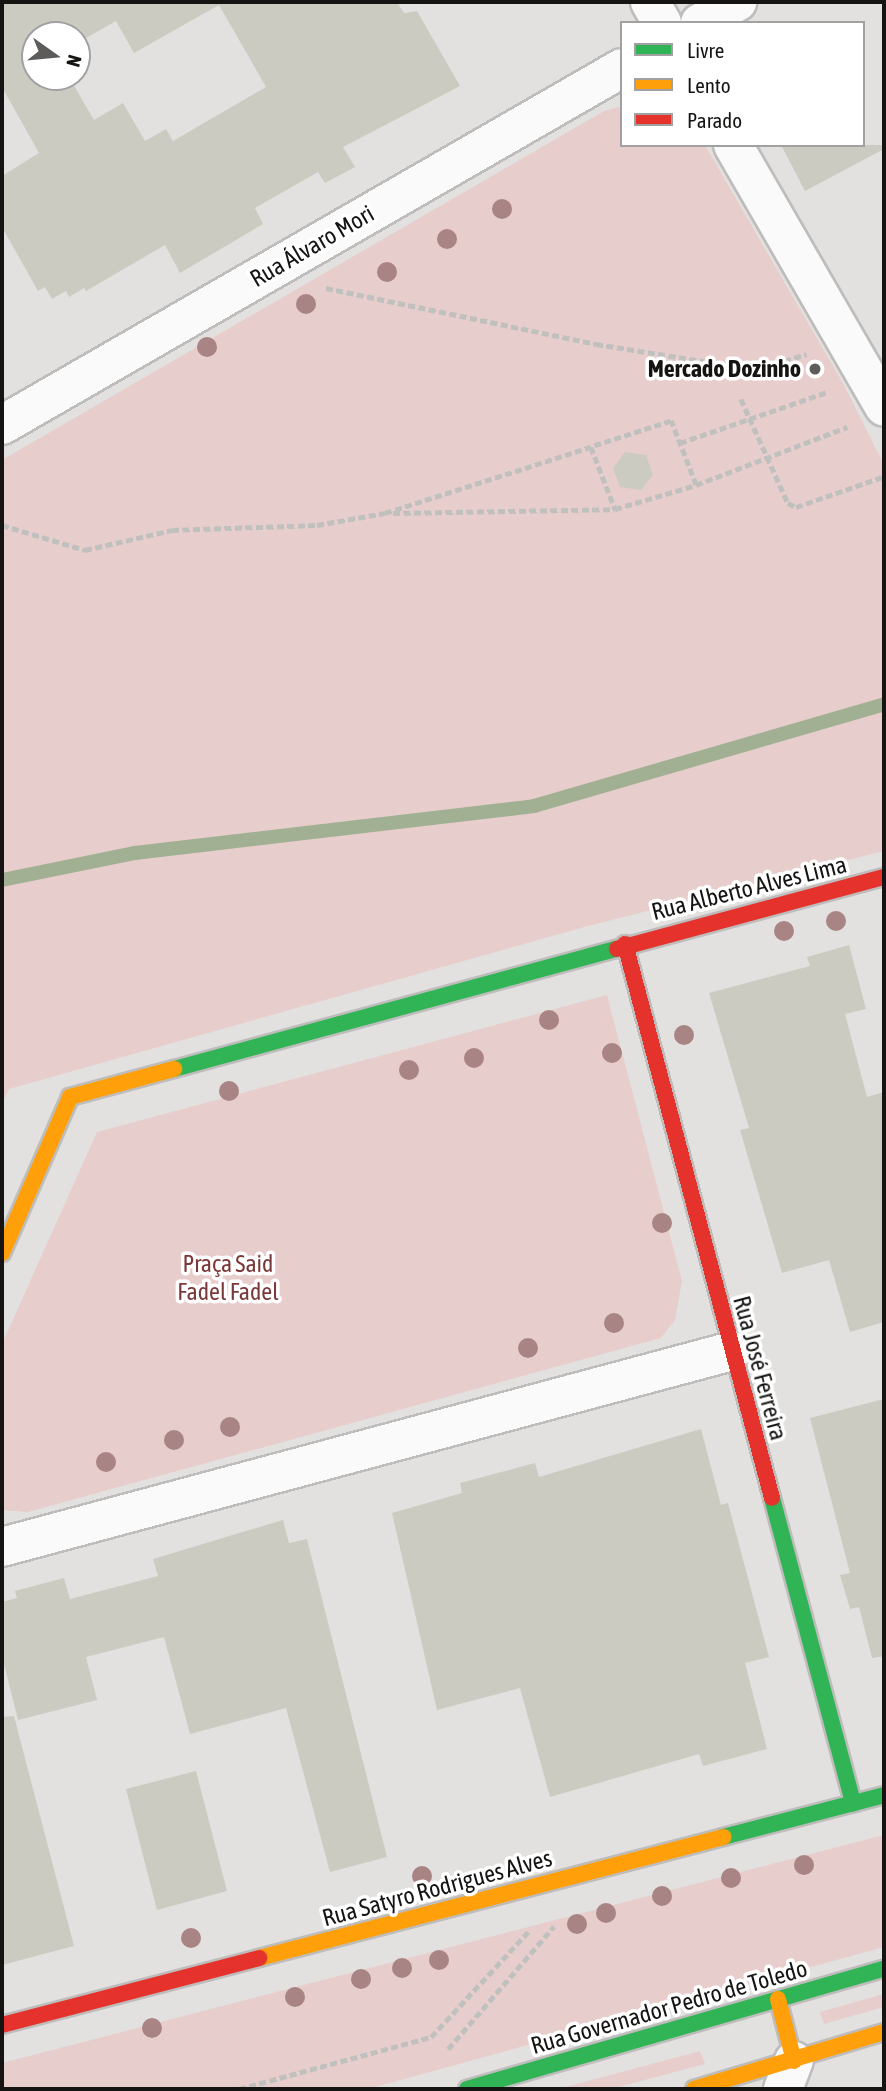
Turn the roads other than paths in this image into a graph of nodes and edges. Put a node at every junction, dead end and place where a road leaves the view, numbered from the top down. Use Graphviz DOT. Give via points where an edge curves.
graph roads {
  1 [pos="650,2"];
  2 [pos="737,2"];
  3 [pos="661,21"];
  4 [pos="704,21"];
  5 [pos="620,69"];
  6 [pos="734,147"];
  7 [pos="870,415"];
  8 [pos="2,425"];
  9 [pos="884,877"];
  10 [pos="625,944"];
  11 [pos="2,1253"];
  12 [pos="732,1351"];
  13 [pos="2,1547"];
  14 [pos="884,1795"];
  15 [pos="853,1803"];
  16 [pos="884,1969"];
  17 [pos="778,1999"];
  18 [pos="2,2025"];
  19 [pos="884,2032"];
  20 [pos="789,2075"];
  21 [pos="467,2089"];
  22 [pos="694,2089"];
  1 -- 3 [label="street"];
  2 -- 4 [label="street"];
  5 -- 8 [label="street, Rua Álvaro Mori"];
  6 -- 7 [label="street"];
  9 -- 10 [label="street, Rua Alberto Alves Lima"];
  10 -- 11 [label="street" via="70,1097"];
  10 -- 12 [label="street, Rua José Ferreira"];
  12 -- 13 [label="street"];
  12 -- 15 [label="street, Rua José Ferreira"];
  14 -- 15 [label="street, Rua Satyro Rodrigues Alves"];
  15 -- 18 [label="street, Rua Satyro Rodrigues Alves"];
  16 -- 17 [label="street, Rua Governador Pedro de Toledo"];
  17 -- 20 [label="street"];
  17 -- 21 [label="street, Rua Governador Pedro de Toledo"];
  19 -- 20 [label="street"];
  20 -- 22 [label="street"];
}
